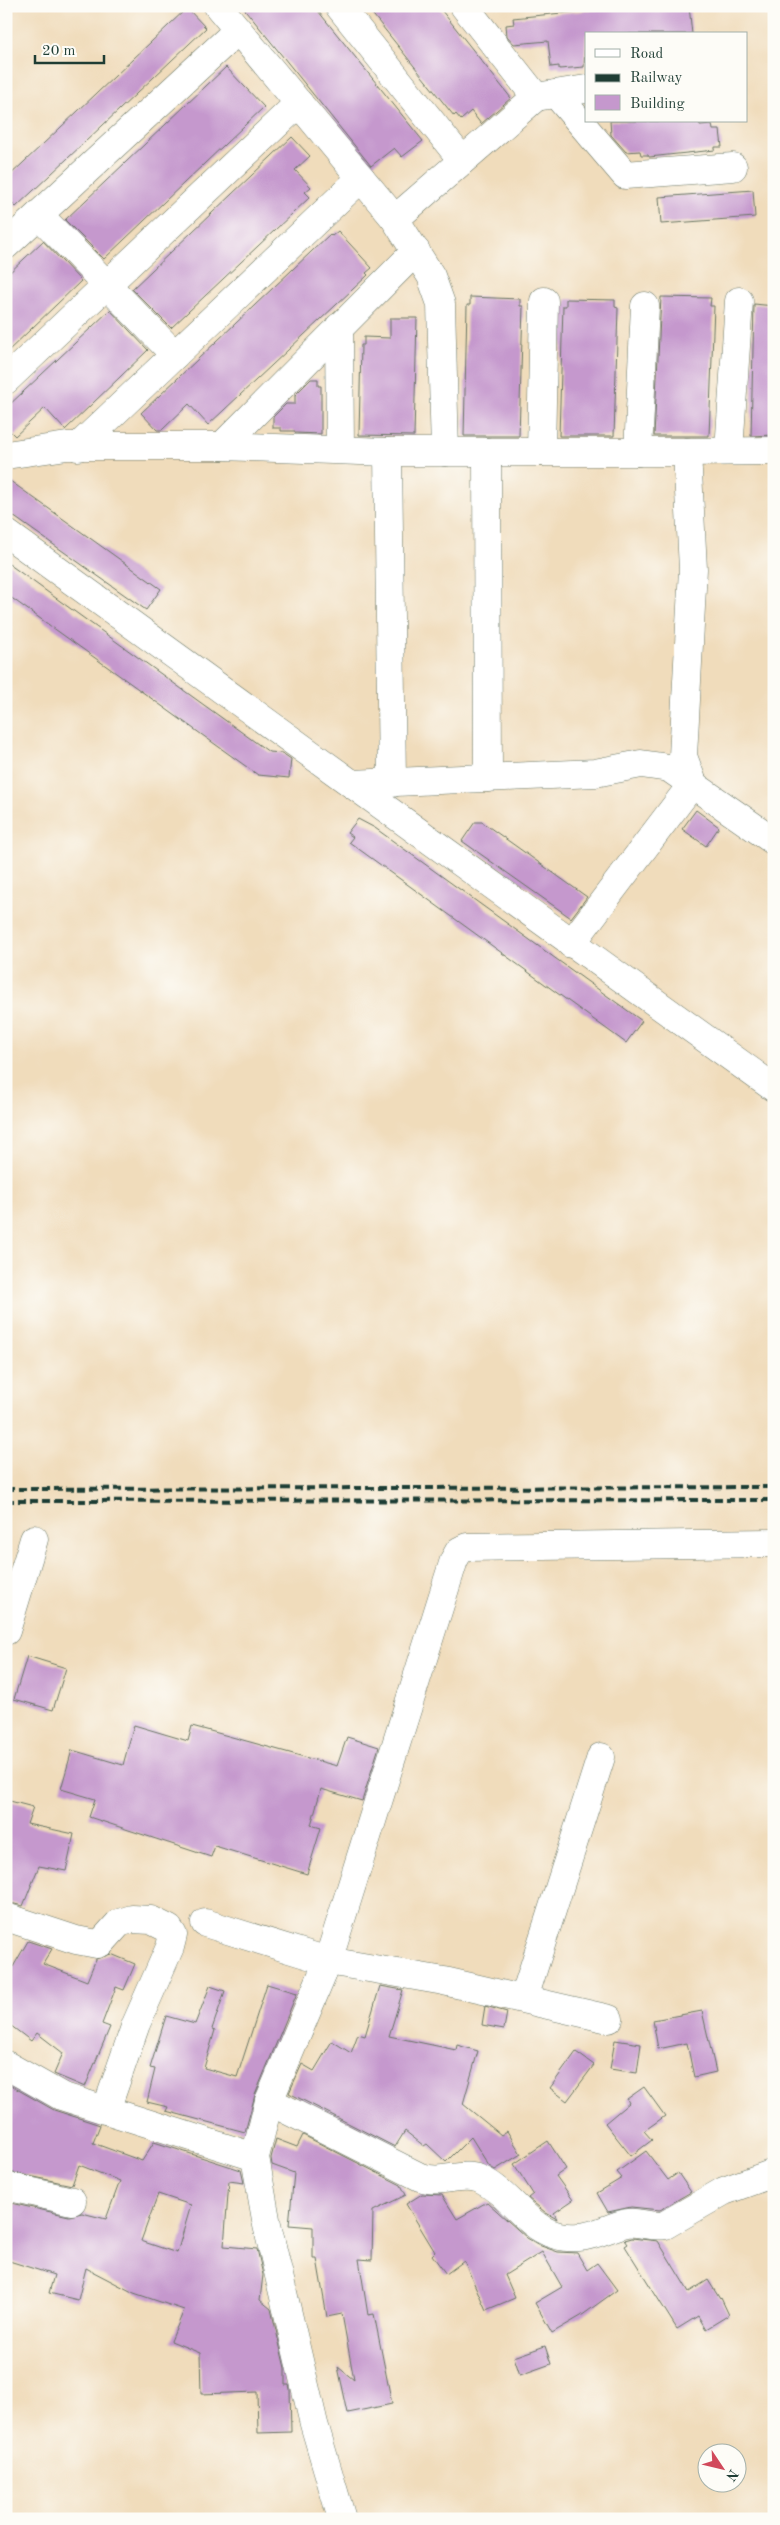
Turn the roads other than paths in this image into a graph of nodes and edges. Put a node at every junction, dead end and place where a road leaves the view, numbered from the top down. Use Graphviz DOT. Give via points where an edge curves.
graph roads {
  1 [pos="218,6"];
  2 [pos="338,6"];
  3 [pos="464,6"];
  4 [pos="238,30"];
  5 [pos="585,89"];
  6 [pos="546,95"];
  7 [pos="299,103"];
  8 [pos="462,160"];
  9 [pos="734,167"];
  10 [pos="361,178"];
  11 [pos="39,215"];
  12 [pos="395,219"];
  13 [pos="6,245"];
  14 [pos="416,250"];
  15 [pos="107,285"];
  16 [pos="544,301"];
  17 [pos="739,301"];
  18 [pos="645,306"];
  19 [pos="339,327"];
  20 [pos="175,355"];
  21 [pos="6,380"];
  22 [pos="78,446"];
  23 [pos="222,446"];
  24 [pos="340,449"];
  25 [pos="729,451"];
  26 [pos="774,451"];
  27 [pos="388,452"];
  28 [pos="445,452"];
  29 [pos="487,452"];
  30 [pos="540,452"];
  31 [pos="638,452"];
  32 [pos="687,452"];
  33 [pos="6,455"];
  34 [pos="6,533"];
  35 [pos="488,778"];
  36 [pos="392,783"];
  37 [pos="693,783"];
  38 [pos="352,784"];
  39 [pos="774,841"];
  40 [pos="571,944"];
  41 [pos="774,1088"];
  42 [pos="34,1539"];
  43 [pos="774,1543"];
  44 [pos="6,1631"];
  45 [pos="601,1757"];
  46 [pos="6,1917"];
  47 [pos="205,1923"];
  48 [pos="328,1961"];
  49 [pos="524,1998"];
  50 [pos="609,2018"];
  51 [pos="6,2065"];
  52 [pos="269,2102"];
  53 [pos="106,2110"];
  54 [pos="255,2157"];
  55 [pos="774,2174"];
  56 [pos="6,2186"];
  57 [pos="72,2201"];
  58 [pos="342,2519"];
  1 -- 4 [label="street"];
  2 -- 8 [label="street"];
  3 -- 6 [label="street"];
  4 -- 7 [label="street"];
  4 -- 11 [label="street"];
  5 -- 6 [label="street"];
  6 -- 8 [label="street"];
  6 -- 9 [label="street" via="625,175"];
  7 -- 10 [label="street"];
  7 -- 15 [label="street"];
  8 -- 12 [label="street"];
  10 -- 12 [label="street"];
  10 -- 20 [label="street"];
  11 -- 13 [label="street"];
  11 -- 15 [label="street"];
  12 -- 14 [label="street"];
  14 -- 19 [label="street"];
  14 -- 28 [label="street" via="431,276 441,304"];
  15 -- 20 [label="street"];
  15 -- 21 [label="street"];
  16 -- 30 [label="street"];
  17 -- 25 [label="street"];
  18 -- 31 [label="street"];
  19 -- 23 [label="street"];
  19 -- 24 [label="street"];
  20 -- 22 [label="street"];
  22 -- 23 [label="street"];
  22 -- 33 [label="street"];
  23 -- 24 [label="street"];
  24 -- 27 [label="street"];
  25 -- 26 [label="street"];
  25 -- 32 [label="street"];
  27 -- 28 [label="street"];
  27 -- 36 [label="street"];
  28 -- 29 [label="street"];
  29 -- 30 [label="street"];
  29 -- 35 [label="street"];
  30 -- 31 [label="street"];
  31 -- 32 [label="street"];
  32 -- 37 [label="street" via="693,569 683,756"];
  34 -- 38 [label="street"];
  35 -- 36 [label="street"];
  35 -- 37 [label="street" via="595,773 656,764 670,768"];
  36 -- 38 [label="street"];
  37 -- 39 [label="street"];
  37 -- 40 [label="street"];
  38 -- 40 [label="street"];
  40 -- 41 [label="street"];
  42 -- 44 [label="street"];
  43 -- 48 [label="street" via="467,1546 459,1551"];
  45 -- 49 [label="street"];
  46 -- 53 [label="street" via="97,1944 126,1920 151,1920 169,1929 173,1935 136,2024"];
  47 -- 48 [label="street"];
  48 -- 49 [label="street"];
  48 -- 52 [label="street"];
  49 -- 50 [label="street"];
  51 -- 53 [label="street" via="61,2096"];
  52 -- 54 [label="street"];
  52 -- 55 [label="street" via="420,2177 438,2181 465,2176 480,2179 544,2231 561,2238 591,2236 628,2223 654,2227 665,2225 724,2191"];
  53 -- 54 [label="street"];
  54 -- 58 [label="street" via="267,2225 314,2424"];
  56 -- 57 [label="street"];
}
